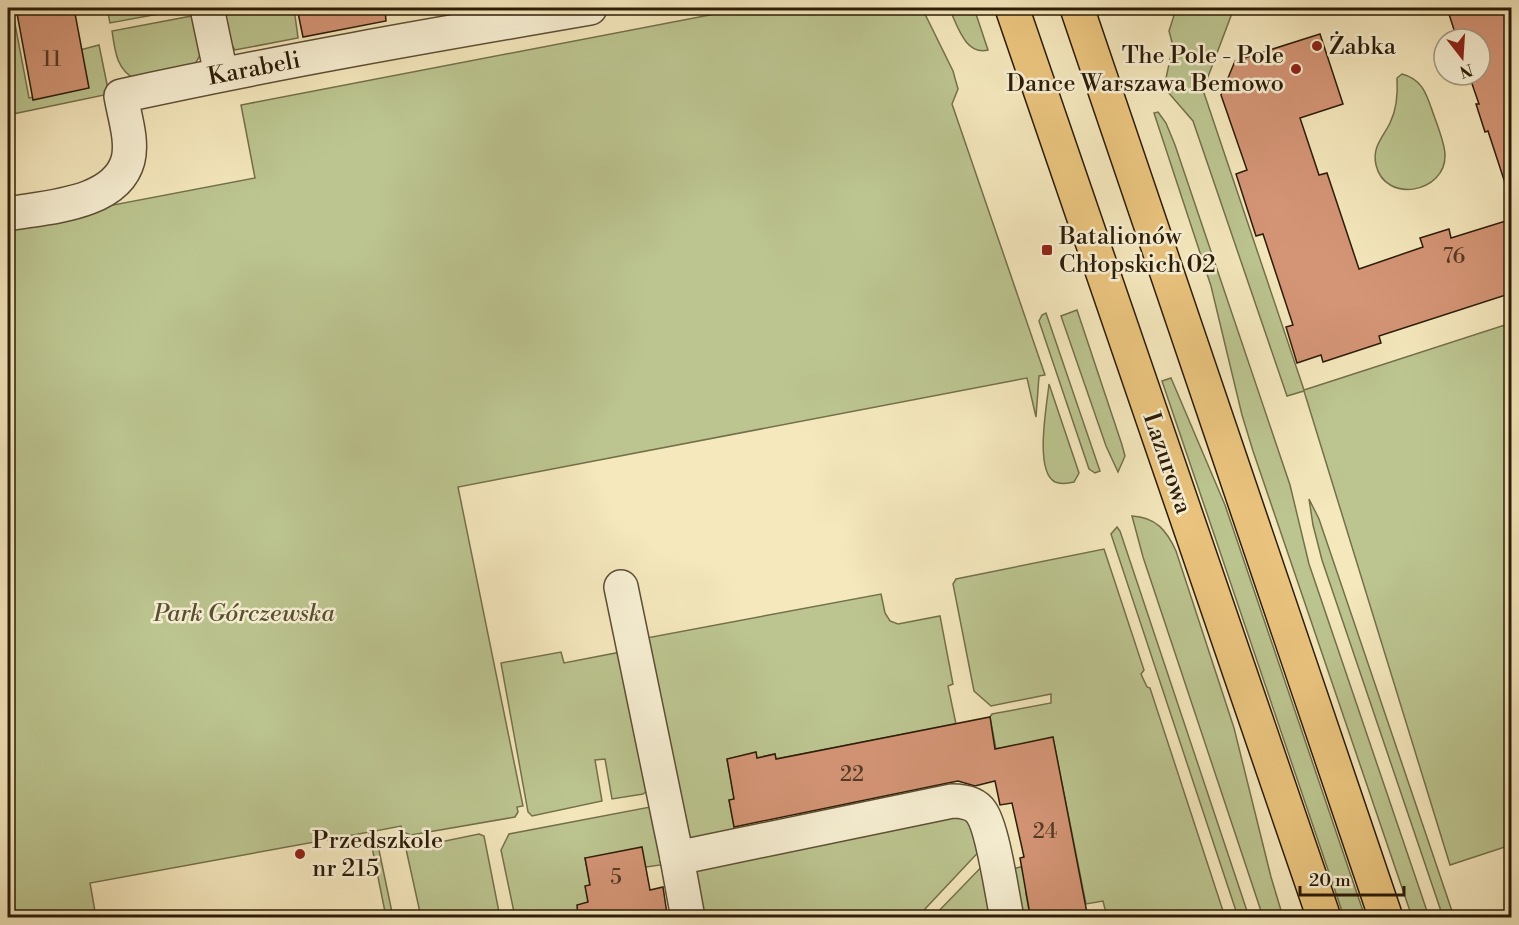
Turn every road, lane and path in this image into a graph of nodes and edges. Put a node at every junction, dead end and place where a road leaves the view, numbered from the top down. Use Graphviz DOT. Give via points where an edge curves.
graph roads {
  1 [pos="207,8"];
  2 [pos="590,8"];
  3 [pos="1012,8"];
  4 [pos="1077,8"];
  5 [pos="221,74"];
  6 [pos="8,214"];
  7 [pos="621,587"];
  8 [pos="676,858"];
  9 [pos="688,918"];
  10 [pos="1006,918"];
  11 [pos="1324,918"];
  12 [pos="1386,918"];
  1 -- 5 [label="street"];
  2 -- 5 [label="street, Karabeli"];
  3 -- 11 [label="main road, Lazurowa"];
  4 -- 12 [label="main road"];
  5 -- 6 [label="street, Karabeli" via="121,96 129,137 128,160 118,178 88,199"];
  7 -- 8 [label="street"];
  8 -- 9 [label="street"];
  8 -- 10 [label="street" via="952,801 966,802 981,811 988,827"];
}
